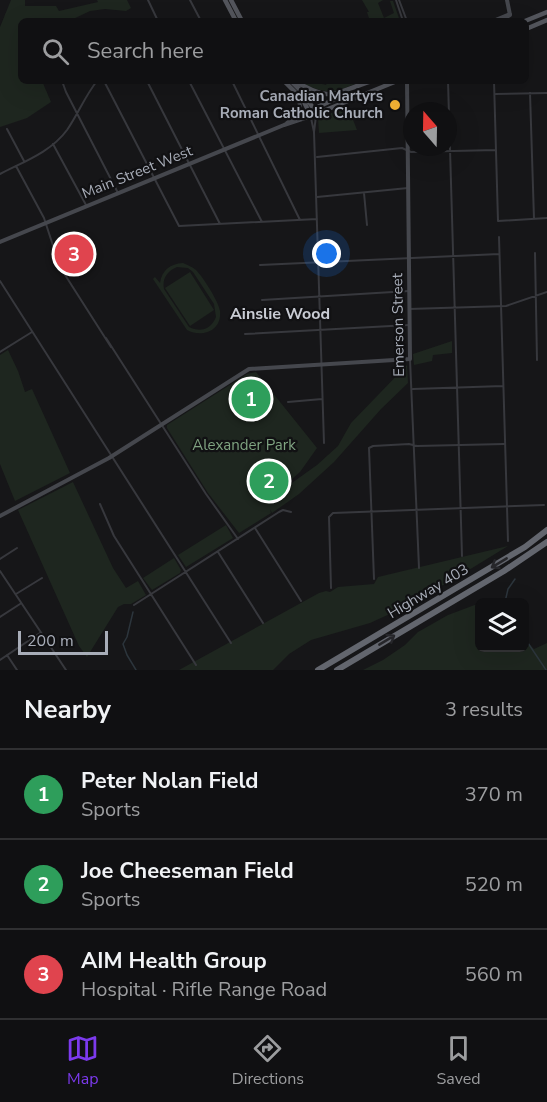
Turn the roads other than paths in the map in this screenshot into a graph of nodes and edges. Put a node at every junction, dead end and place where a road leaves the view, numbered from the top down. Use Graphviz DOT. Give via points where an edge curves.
graph roads {
  1 [pos="148,0"];
  2 [pos="190,0"];
  3 [pos="225,0"];
  4 [pos="232,0"];
  5 [pos="397,0"];
  6 [pos="507,0"];
  7 [pos="547,12"];
  8 [pos="511,13"];
  9 [pos="157,18"];
  10 [pos="199,18"];
  11 [pos="234,18"];
  12 [pos="240,18"];
  13 [pos="404,18"];
  14 [pos="500,18"];
  15 [pos="508,18"];
  16 [pos="529,19"];
  17 [pos="547,20"];
  18 [pos="529,28"];
  19 [pos="63,84"];
  20 [pos="95,84"];
  21 [pos="106,84"];
  22 [pos="149,84"];
  23 [pos="191,84"];
  24 [pos="234,84"];
  25 [pos="287,84"];
  26 [pos="296,84"];
  27 [pos="299,84"];
  28 [pos="365,84"];
  29 [pos="366,84"];
  30 [pos="389,84"];
  31 [pos="407,84"];
  32 [pos="448,84"];
  33 [pos="494,84"];
  34 [pos="296,92"];
  35 [pos="530,93"];
  36 [pos="547,93"];
  37 [pos="495,94"];
  38 [pos="407,102"];
  39 [pos="448,102"];
  40 [pos="312,112"];
  41 [pos="77,113"];
  42 [pos="293,118"];
  43 [pos="284,125"];
  44 [pos="7,129"];
  45 [pos="260,135"];
  46 [pos="53,144"];
  47 [pos="403,148"];
  48 [pos="225,149"];
  49 [pos="496,150"];
  50 [pos="457,151"];
  51 [pos="408,156"];
  52 [pos="449,156"];
  53 [pos="315,157"];
  54 [pos="25,161"];
  55 [pos="189,164"];
  56 [pos="16,165"];
  57 [pos="0,174"];
  58 [pos="154,178"];
  59 [pos="408,188"];
  60 [pos="118,193"];
  61 [pos="364,193"];
  62 [pos="317,197"];
  63 [pos="86,206"];
  64 [pos="547,218"];
  65 [pos="317,219"];
  66 [pos="534,219"];
  67 [pos="300,220"];
  68 [pos="262,222"];
  69 [pos="46,223"];
  70 [pos="220,224"];
  71 [pos="367,225"];
  72 [pos="499,237"];
  73 [pos="0,242"];
  74 [pos="535,253"];
  75 [pos="499,255"];
  76 [pos="453,256"];
  77 [pos="408,257"];
  78 [pos="318,262"];
  79 [pos="260,265"];
  80 [pos="0,281"];
  81 [pos="408,291"];
  82 [pos="547,292"];
  83 [pos="319,296"];
  84 [pos="536,296"];
  85 [pos="262,300"];
  86 [pos="501,307"];
  87 [pos="454,308"];
  88 [pos="409,309"];
  89 [pos="409,325"];
  90 [pos="320,330"];
  91 [pos="32,332"];
  92 [pos="245,334"];
  93 [pos="0,352"];
  94 [pos="410,359"];
  95 [pos="537,360"];
  96 [pos="321,364"];
  97 [pos="503,386"];
  98 [pos="456,387"];
  99 [pos="411,389"];
  100 [pos="322,399"];
  101 [pos="288,402"];
  102 [pos="161,425"];
  103 [pos="324,443"];
  104 [pos="458,444"];
  105 [pos="506,444"];
  106 [pos="413,445"];
  107 [pos="112,456"];
  108 [pos="100,504"];
  109 [pos="544,505"];
  110 [pos="506,506"];
  111 [pos="460,507"];
  112 [pos="416,509"];
  113 [pos="291,512"];
  114 [pos="372,512"];
  115 [pos="0,515"];
  116 [pos="255,528"];
  117 [pos="547,530"];
  118 [pos="238,539"];
  119 [pos="508,541"];
  120 [pos="547,542"];
  121 [pos="17,548"];
  122 [pos="218,552"];
  123 [pos="462,556"];
  124 [pos="0,560"];
  125 [pos="419,568"];
  126 [pos="0,572"];
  127 [pos="186,572"];
  128 [pos="42,578"];
  129 [pos="374,579"];
  130 [pos="332,588"];
  131 [pos="16,595"];
  132 [pos="151,595"];
  133 [pos="301,601"];
  134 [pos="21,603"];
  135 [pos="134,605"];
  136 [pos="0,617"];
  137 [pos="263,623"];
  138 [pos="40,632"];
  139 [pos="231,643"];
  140 [pos="8,655"];
  141 [pos="0,660"];
  142 [pos="196,665"];
  143 [pos="17,670"];
  144 [pos="66,670"];
  145 [pos="318,670"];
  146 [pos="337,670"];
  1 -- 9 [label="street"];
  2 -- 10 [label="street"];
  3 -- 11 [label="main road"];
  4 -- 12 [label="main road"];
  5 -- 13 [label="street"];
  6 -- 8 [label="street"];
  7 -- 16 [label="main road"];
  8 -- 14 [label="street"];
  8 -- 15 [label="street"];
  17 -- 18 [label="main road"];
  19 -- 41 [label="street"];
  20 -- 41 [label="street"];
  21 -- 58 [label="street"];
  22 -- 55 [label="street"];
  23 -- 48 [label="street"];
  24 -- 45 [label="street"];
  25 -- 34 [label="main road"];
  26 -- 40 [label="main road"];
  27 -- 28 [label="main road" via="328,94 344,93"];
  29 -- 40 [label="main road, Main Street West"];
  30 -- 40 [label="main road, Main Street West"];
  31 -- 38 [label="street, Emerson Street"];
  32 -- 39 [label="street"];
  33 -- 37 [label="street"];
  34 -- 40 [label="main road"];
  34 -- 42 [label="street" via="300,106"];
  35 -- 36 [label="street"];
  35 -- 37 [label="street"];
  35 -- 66 [label="street"];
  37 -- 49 [label="street"];
  40 -- 42 [label="street, Main Street West"];
  40 -- 43 [label="street, Main Street West"];
  40 -- 53 [label="street"];
  41 -- 46 [label="street"];
  41 -- 60 [label="street"];
  42 -- 43 [label="street, Main Street West"];
  43 -- 45 [label="street, Main Street West"];
  44 -- 54 [label="street"];
  45 -- 48 [label="street, Main Street West"];
  45 -- 67 [label="street"];
  46 -- 54 [label="street"];
  46 -- 63 [label="street"];
  47 -- 53 [label="street"];
  48 -- 55 [label="street, Main Street West"];
  48 -- 68 [label="street"];
  49 -- 50 [label="street"];
  49 -- 66 [label="street" via="498,221"];
  51 -- 59 [label="street, Emerson Street"];
  52 -- 76 [label="street"];
  53 -- 62 [label="street"];
  54 -- 56 [label="street"];
  55 -- 58 [label="street, Main Street West"];
  55 -- 70 [label="street"];
  56 -- 57 [label="street"];
  56 -- 69 [label="street"];
  58 -- 60 [label="street, Main Street West"];
  58 -- 70 [label="street" via="182,227"];
  59 -- 61 [label="street"];
  59 -- 77 [label="street, Emerson Street"];
  60 -- 63 [label="street, Main Street West"];
  61 -- 62 [label="street"];
  61 -- 71 [label="street"];
  62 -- 65 [label="street"];
  63 -- 69 [label="street, Main Street West"];
  64 -- 66 [label="street"];
  65 -- 67 [label="street"];
  65 -- 78 [label="street"];
  67 -- 68 [label="street"];
  68 -- 70 [label="street"];
  69 -- 73 [label="street, Main Street West"];
  69 -- 102 [label="street" via="57,260 68,280"];
  72 -- 75 [label="street"];
  74 -- 84 [label="street"];
  75 -- 76 [label="street"];
  75 -- 86 [label="street"];
  76 -- 77 [label="street"];
  76 -- 87 [label="street"];
  77 -- 78 [label="street"];
  77 -- 81 [label="street, Emerson Street"];
  78 -- 79 [label="street"];
  78 -- 83 [label="street"];
  80 -- 91 [label="street"];
  81 -- 83 [label="street"];
  81 -- 88 [label="street, Emerson Street"];
  82 -- 84 [label="street"];
  83 -- 85 [label="street"];
  83 -- 90 [label="street"];
  84 -- 86 [label="street"];
  84 -- 95 [label="street"];
  86 -- 87 [label="street"];
  86 -- 97 [label="street"];
  87 -- 88 [label="street"];
  87 -- 98 [label="street"];
  88 -- 89 [label="street, Emerson Street"];
  89 -- 90 [label="street"];
  89 -- 94 [label="street, Emerson Street"];
  90 -- 92 [label="street"];
  90 -- 96 [label="street"];
  91 -- 93 [label="street"];
  91 -- 107 [label="street"];
  94 -- 96 [label="street"];
  94 -- 99 [label="street, Emerson Street"];
  96 -- 100 [label="street"];
  96 -- 102 [label="street" via="249,369"];
  97 -- 98 [label="street"];
  97 -- 105 [label="street"];
  98 -- 99 [label="street"];
  98 -- 104 [label="street"];
  99 -- 106 [label="street, Emerson Street"];
  100 -- 101 [label="street"];
  100 -- 103 [label="street"];
  102 -- 107 [label="street"];
  102 -- 118 [label="street"];
  104 -- 105 [label="street"];
  104 -- 106 [label="street"];
  104 -- 111 [label="street"];
  105 -- 110 [label="street"];
  106 -- 112 [label="street, Emerson Street"];
  106 -- 114 [label="street" via="369,448"];
  107 -- 115 [label="street"];
  107 -- 127 [label="street"];
  108 -- 132 [label="street" via="114,536"];
  109 -- 110 [label="street"];
  110 -- 111 [label="street"];
  110 -- 119 [label="street"];
  111 -- 112 [label="street"];
  111 -- 123 [label="street"];
  112 -- 114 [label="street"];
  112 -- 125 [label="street, Emerson Street"];
  113 -- 116 [label="street" via="279,512"];
  114 -- 129 [label="street"];
  114 -- 130 [label="street" via="330,514"];
  116 -- 118 [label="street"];
  116 -- 133 [label="street"];
  117 -- 145 [label="highway, Highway 403, one-way" via="525,547"];
  118 -- 122 [label="street"];
  146 -- 120 [label="highway, Highway 403, one-way"];
  121 -- 124 [label="street"];
  122 -- 127 [label="street"];
  122 -- 137 [label="street"];
  126 -- 131 [label="street"];
  127 -- 132 [label="street"];
  127 -- 139 [label="street"];
  128 -- 131 [label="street"];
  131 -- 134 [label="street"];
  132 -- 135 [label="street"];
  132 -- 142 [label="street"];
  134 -- 136 [label="street"];
  134 -- 138 [label="street"];
  138 -- 140 [label="street"];
  138 -- 144 [label="street"];
  140 -- 141 [label="street"];
  140 -- 143 [label="street"];
}
